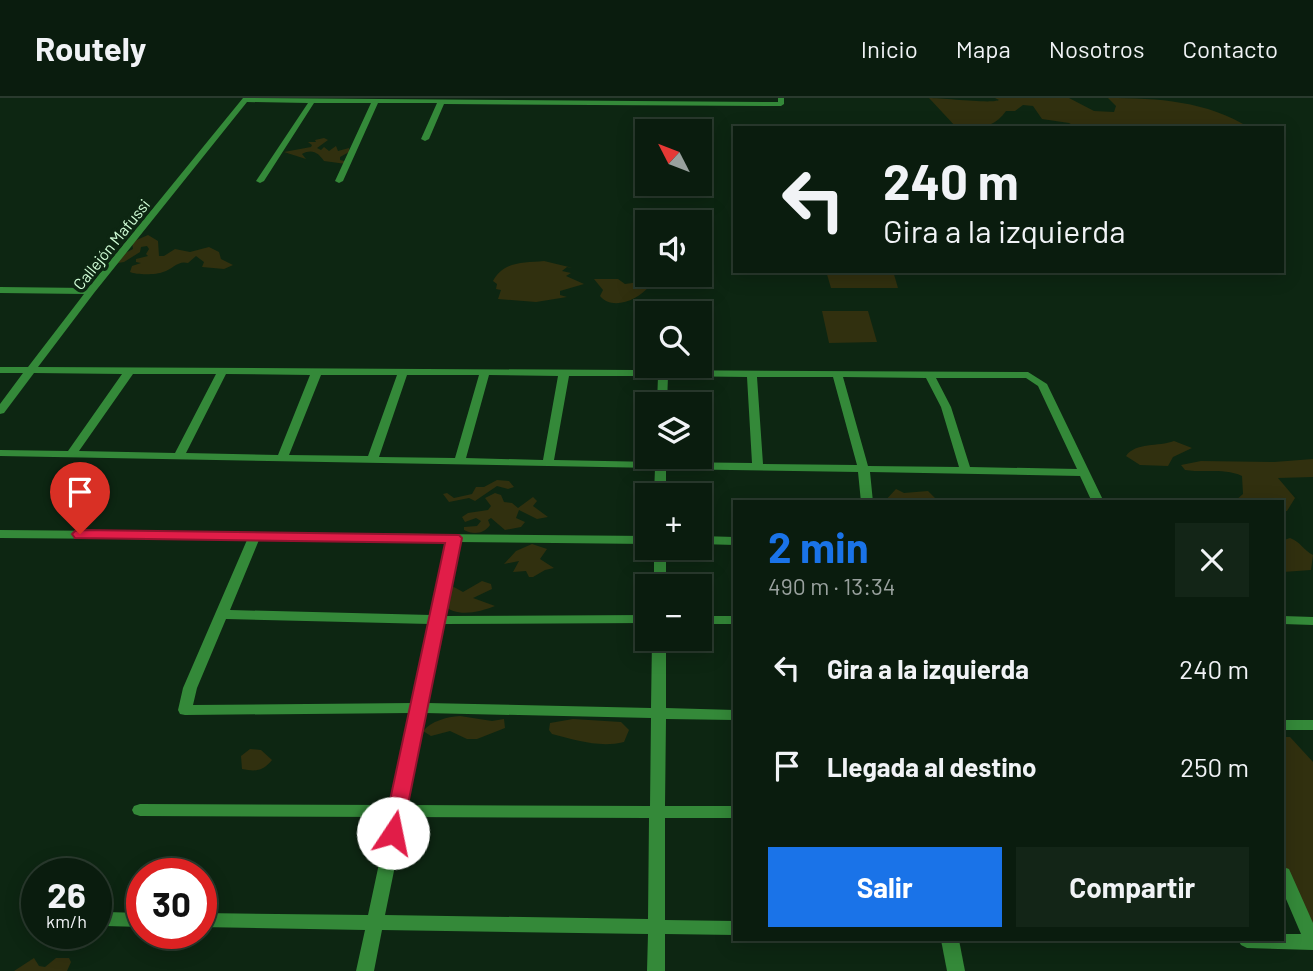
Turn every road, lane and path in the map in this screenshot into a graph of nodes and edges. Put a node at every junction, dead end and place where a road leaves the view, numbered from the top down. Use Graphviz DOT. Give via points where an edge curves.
graph roads {
  1 [pos="781,98"];
  2 [pos="246,99"];
  3 [pos="313,99"];
  4 [pos="376,100"];
  5 [pos="442,100"];
  6 [pos="557,100"];
  7 [pos="666,101"];
  8 [pos="425,139"];
  9 [pos="260,181"];
  10 [pos="339,181"];
  11 [pos="0,290"];
  12 [pos="91,291"];
  13 [pos="0,370"];
  14 [pos="30,370"];
  15 [pos="130,370"];
  16 [pos="223,371"];
  17 [pos="317,372"];
  18 [pos="403,372"];
  19 [pos="485,372"];
  20 [pos="565,373"];
  21 [pos="635,373"];
  22 [pos="712,373"];
  23 [pos="752,373"];
  24 [pos="837,373"];
  25 [pos="929,373"];
  26 [pos="0,411"];
  27 [pos="0,453"];
  28 [pos="71,454"];
  29 [pos="178,456"];
  30 [pos="282,458"];
  31 [pos="372,460"];
  32 [pos="459,462"];
  33 [pos="635,462"];
  34 [pos="548,464"];
  35 [pos="712,465"];
  36 [pos="758,468"];
  37 [pos="864,470"];
  38 [pos="966,472"];
  39 [pos="1084,473"];
  40 [pos="867,500"];
  41 [pos="1097,500"];
  42 [pos="0,534"];
  43 [pos="255,536"];
  44 [pos="454,538"];
  45 [pos="635,540"];
  46 [pos="712,540"];
  47 [pos="733,541"];
  48 [pos="222,614"];
  49 [pos="437,620"];
  50 [pos="635,620"];
  51 [pos="712,620"];
  52 [pos="733,620"];
  53 [pos="1284,620"];
  54 [pos="1313,621"];
  55 [pos="659,651"];
  56 [pos="419,708"];
  57 [pos="659,713"];
  58 [pos="733,715"];
  59 [pos="1284,725"];
  60 [pos="1313,725"];
  61 [pos="141,810"];
  62 [pos="398,811"];
  63 [pos="658,812"];
  64 [pos="733,812"];
  65 [pos="1284,876"];
  66 [pos="217,920"];
  67 [pos="375,923"];
  68 [pos="657,927"];
  69 [pos="733,928"];
  70 [pos="950,941"];
  71 [pos="1280,941"];
  72 [pos="365,971"];
  73 [pos="656,971"];
  74 [pos="956,971"];
  1 -- 7 [label="street" via="782,104"];
  2 -- 3 [label="street"];
  2 -- 12 [label="street, Callejón Mafussi"];
  3 -- 4 [label="street"];
  3 -- 9 [label="street"];
  4 -- 5 [label="street"];
  4 -- 10 [label="street"];
  5 -- 6 [label="street"];
  5 -- 8 [label="street"];
  6 -- 7 [label="street"];
  11 -- 12 [label="street"];
  12 -- 14 [label="street, Callejón Mafussi"];
  13 -- 14 [label="street"];
  14 -- 15 [label="street"];
  14 -- 26 [label="street, Callejón Mafussi"];
  15 -- 16 [label="street"];
  15 -- 28 [label="street"];
  16 -- 17 [label="street"];
  16 -- 29 [label="street"];
  17 -- 18 [label="street"];
  17 -- 30 [label="street"];
  18 -- 19 [label="street"];
  18 -- 31 [label="street"];
  19 -- 20 [label="street"];
  19 -- 32 [label="street"];
  20 -- 21 [label="street"];
  20 -- 34 [label="street"];
  22 -- 23 [label="street"];
  23 -- 24 [label="street"];
  23 -- 36 [label="street"];
  24 -- 25 [label="street"];
  24 -- 37 [label="street"];
  25 -- 38 [label="street" via="946,407"];
  25 -- 39 [label="street" via="1028,375 1035,379 1042,384"];
  27 -- 28 [label="street"];
  28 -- 29 [label="street"];
  29 -- 30 [label="street"];
  30 -- 31 [label="street"];
  31 -- 32 [label="street"];
  32 -- 34 [label="street"];
  33 -- 34 [label="street"];
  35 -- 36 [label="street"];
  36 -- 37 [label="street"];
  37 -- 38 [label="street"];
  37 -- 40 [label="street"];
  38 -- 39 [label="street"];
  39 -- 41 [label="street"];
  42 -- 43 [label="street"];
  43 -- 44 [label="street"];
  43 -- 48 [label="street"];
  44 -- 45 [label="street"];
  44 -- 49 [label="street"];
  46 -- 47 [label="street"];
  48 -- 49 [label="street"];
  48 -- 56 [label="street" via="185,710"];
  49 -- 50 [label="street"];
  49 -- 56 [label="street"];
  51 -- 52 [label="street"];
  53 -- 54 [label="street"];
  55 -- 57 [label="street"];
  56 -- 57 [label="street"];
  56 -- 62 [label="street"];
  57 -- 58 [label="street"];
  57 -- 63 [label="street"];
  59 -- 60 [label="street"];
  61 -- 62 [label="street"];
  62 -- 63 [label="street"];
  62 -- 67 [label="street"];
  63 -- 64 [label="street"];
  63 -- 68 [label="street"];
  65 -- 71 [label="street" via="1313,942"];
  66 -- 67 [label="street"];
  67 -- 68 [label="street"];
  67 -- 72 [label="street"];
  68 -- 69 [label="street"];
  68 -- 73 [label="street"];
  70 -- 74 [label="street"];
}
